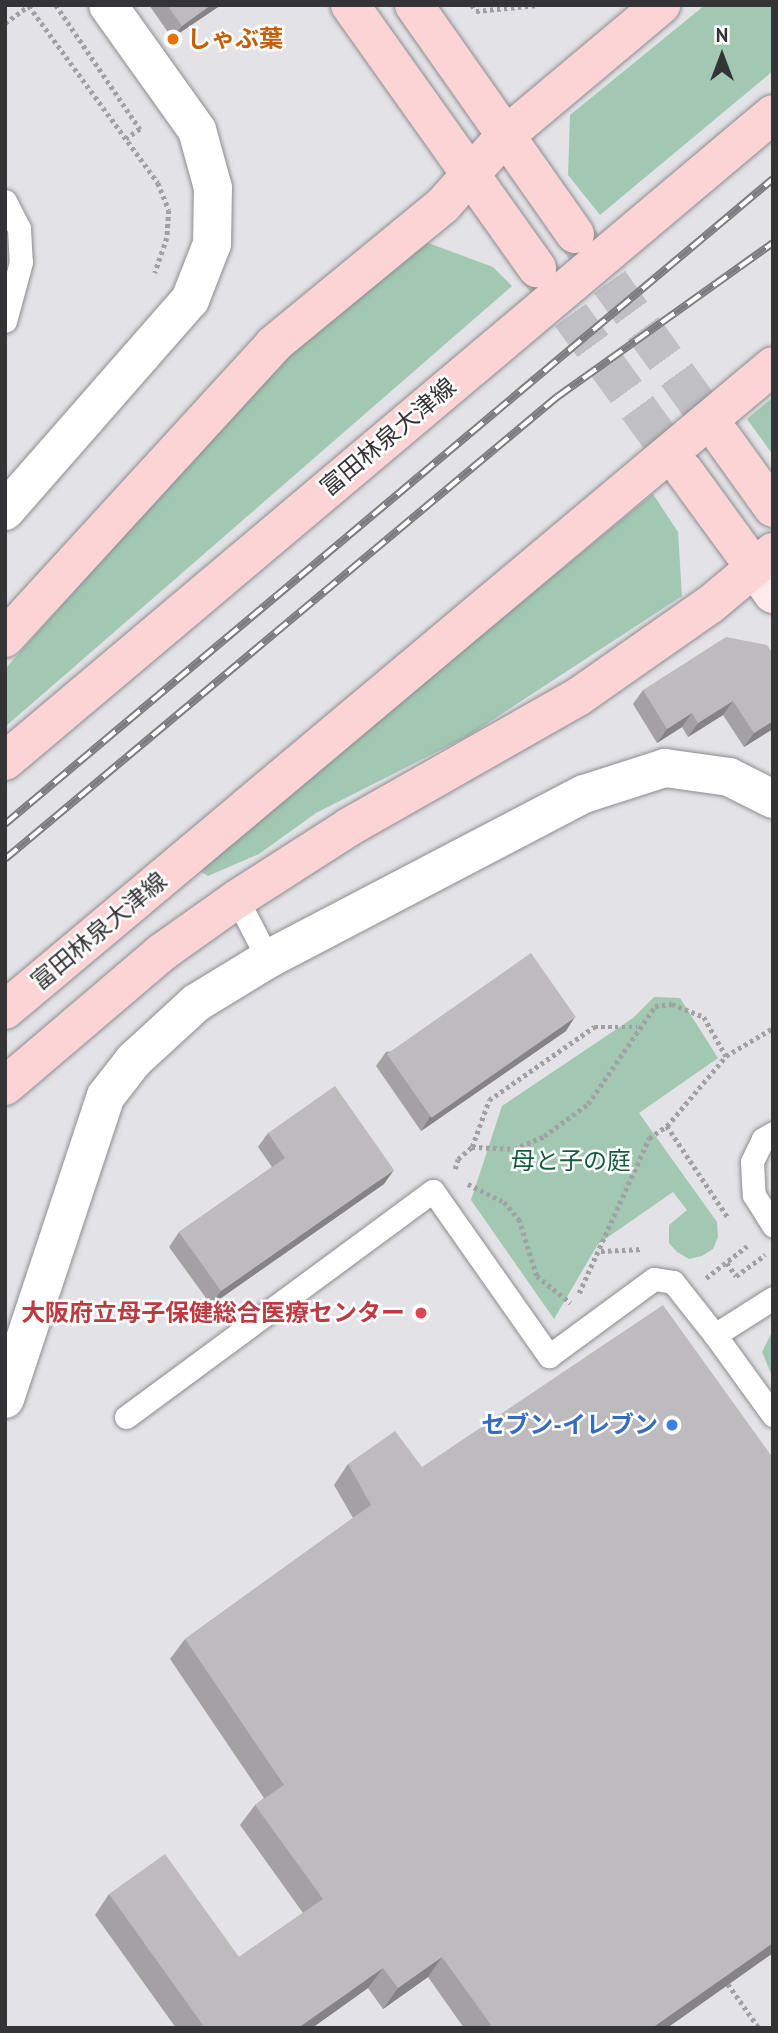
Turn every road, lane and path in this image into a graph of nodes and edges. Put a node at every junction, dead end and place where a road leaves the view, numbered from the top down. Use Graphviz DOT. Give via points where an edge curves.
graph roads {
  1 [pos="56,5"];
  2 [pos="108,5"];
  3 [pos="350,5"];
  4 [pos="414,5"];
  5 [pos="472,5"];
  6 [pos="538,5"];
  7 [pos="661,5"];
  8 [pos="30,6"];
  9 [pos="5,23"];
  10 [pos="773,114"];
  11 [pos="505,136"];
  12 [pos="126,139"];
  13 [pos="471,178"];
  14 [pos="5,201"];
  15 [pos="575,234"];
  16 [pos="537,268"];
  17 [pos="155,272"];
  18 [pos="12,278"];
  19 [pos="5,321"];
  20 [pos="773,366"];
  21 [pos="722,437"];
  22 [pos="684,471"];
  23 [pos="773,508"];
  24 [pos="5,511"];
  25 [pos="766,571"];
  26 [pos="5,638"];
  27 [pos="5,761"];
  28 [pos="773,799"];
  29 [pos="237,900"];
  30 [pos="268,959"];
  31 [pos="5,1010"];
  32 [pos="637,1027"];
  33 [pos="773,1028"];
  34 [pos="726,1056"];
  35 [pos="5,1086"];
  36 [pos="667,1126"];
  37 [pos="773,1133"];
  38 [pos="472,1147"];
  39 [pos="452,1177"];
  40 [pos="433,1191"];
  41 [pos="734,1226"];
  42 [pos="773,1226"];
  43 [pos="741,1237"];
  44 [pos="655,1248"];
  45 [pos="601,1251"];
  46 [pos="766,1254"];
  47 [pos="727,1263"];
  48 [pos="699,1283"];
  49 [pos="773,1298"];
  50 [pos="572,1303"];
  51 [pos="577,1311"];
  52 [pos="715,1335"];
  53 [pos="5,1399"];
  54 [pos="773,1415"];
  55 [pos="126,1417"];
  56 [pos="728,1984"];
  57 [pos="759,2028"];
  1 -- 12 [label="path" via="140,129"];
  2 -- 24 [label="street" via="197,130 213,188 212,244 190,300"];
  3 -- 13 [label="main road"];
  4 -- 11 [label="main road"];
  5 -- 6 [label="path" via="476,11"];
  7 -- 11 [label="main road"];
  8 -- 9 [label="path"];
  8 -- 12 [label="path"];
  10 -- 27 [label="main road, 富田林泉大津線"];
  11 -- 13 [label="main road"];
  11 -- 15 [label="main road"];
  12 -- 17 [label="path" via="158,183 169,210 167,238"];
  13 -- 16 [label="main road"];
  13 -- 26 [label="main road" via="274,344"];
  14 -- 18 [label="lane" via="19,228"];
  18 -- 19 [label="lane"];
  20 -- 31 [label="main road, 富田林泉大津線"];
  21 -- 23 [label="main road"];
  22 -- 25 [label="main road"];
  25 -- 29 [label="main road" via="578,697 349,827"];
  28 -- 30 [label="street" via="729,777 665,768 584,794"];
  29 -- 30 [label="lane"];
  29 -- 35 [label="main road" via="162,953"];
  30 -- 53 [label="street" via="196,1003 134,1060 106,1096"];
  32 -- 34 [label="path" via="655,1006 672,1004 704,1017"];
  32 -- 38 [label="path" via="588,1104 544,1136 514,1149"];
  32 -- 38 [label="path" via="594,1027 489,1100"];
  33 -- 34 [label="path"];
  34 -- 36 [label="path"];
  36 -- 41 [label="path"];
  36 -- 45 [label="path" via="649,1138"];
  37 -- 42 [label="lane" via="763,1139 752,1162 754,1195"];
  38 -- 39 [label="path" via="458,1159"];
  39 -- 40 [label="path"];
  39 -- 50 [label="path" via="504,1202 519,1219 537,1276"];
  40 -- 52 [label="lane" via="549,1356 654,1279 673,1282"];
  40 -- 55 [label="lane"];
  43 -- 47 [label="path" via="749,1248"];
  44 -- 45 [label="path"];
  45 -- 50 [label="path"];
  46 -- 47 [label="path" via="736,1276"];
  47 -- 48 [label="path"];
  49 -- 52 [label="lane"];
  50 -- 51 [label="path"];
  52 -- 54 [label="lane"];
  56 -- 57 [label="path"];
}
